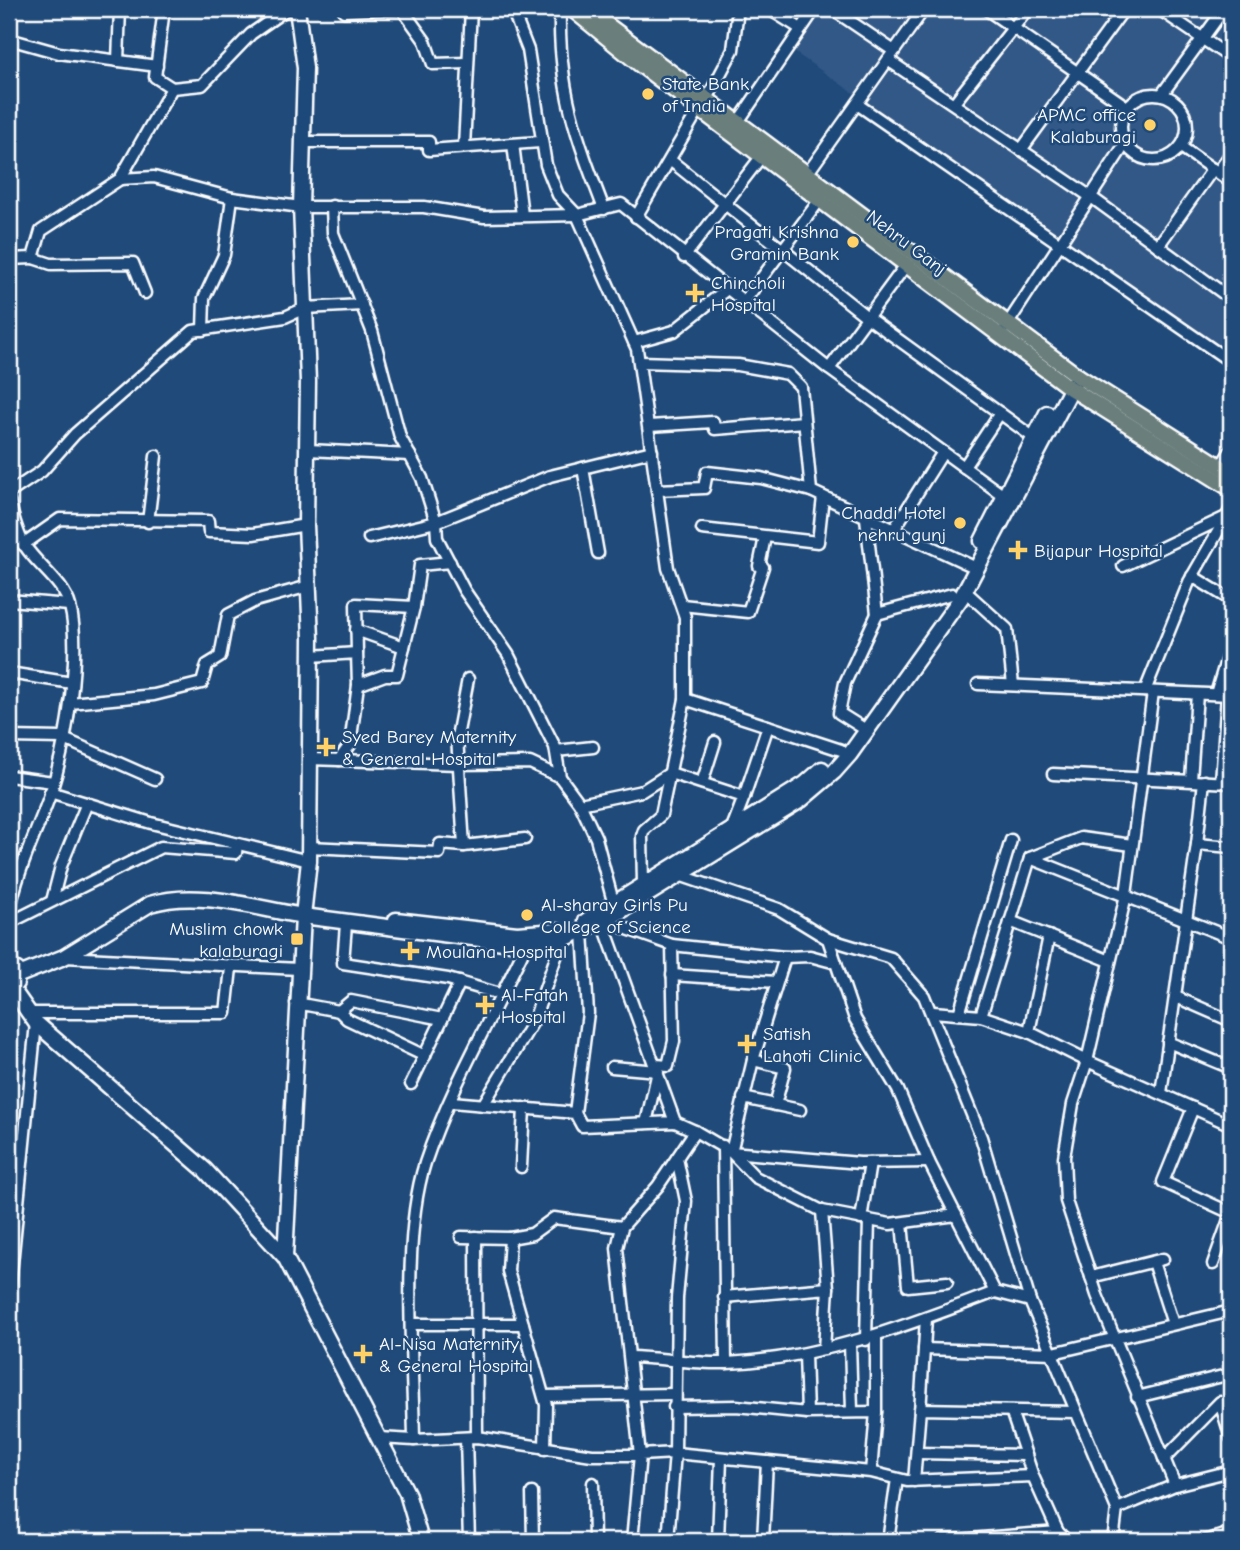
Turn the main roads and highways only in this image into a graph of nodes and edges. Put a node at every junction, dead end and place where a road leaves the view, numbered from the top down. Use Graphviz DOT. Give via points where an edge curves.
graph roads {
  1 [pos="297,9"];
  2 [pos="572,9"];
  3 [pos="586,9"];
  4 [pos="703,104"];
  5 [pos="1004,329"];
  6 [pos="1070,379"];
  7 [pos="1226,469"];
  8 [pos="1231,489"];
  9 [pos="1009,500"];
  10 [pos="958,592"];
  11 [pos="863,728"];
  12 [pos="610,912"];
  13 [pos="303,916"];
  14 [pos="322,917"];
  15 [pos="12,976"];
  16 [pos="285,1257"];
  17 [pos="421,1541"];
  1 -- 13 [label="main road" via="305,68 301,207 311,656 309,854"];
  2 -- 4 [label="main road, Nehru Ganj"];
  3 -- 4 [label="main road, Nehru Ganj"];
  4 -- 5 [label="main road, Nehru Ganj" via="819,201"];
  4 -- 5 [label="main road, Nehru Ganj" via="738,122"];
  5 -- 6 [label="main road, Nehru Ganj"];
  6 -- 7 [label="main road, Nehru Ganj"];
  6 -- 8 [label="main road, Nehru Ganj"];
  6 -- 9 [label="main road"];
  9 -- 10 [label="main road"];
  9 -- 10 [label="main road"];
  10 -- 11 [label="main road"];
  11 -- 12 [label="main road" via="805,784 643,883"];
  11 -- 12 [label="main road" via="834,772 801,800"];
  12 -- 14 [label="main road" via="542,933 517,934 336,913"];
  12 -- 14 [label="main road" via="583,932 526,945 346,924"];
  13 -- 14 [label="main road"];
  13 -- 15 [label="main road" via="188,898 165,900 150,904 64,957"];
  13 -- 16 [label="main road"];
  15 -- 16 [label="main road" via="32,1018 205,1171"];
  16 -- 17 [label="main road" via="407,1493"];
}
